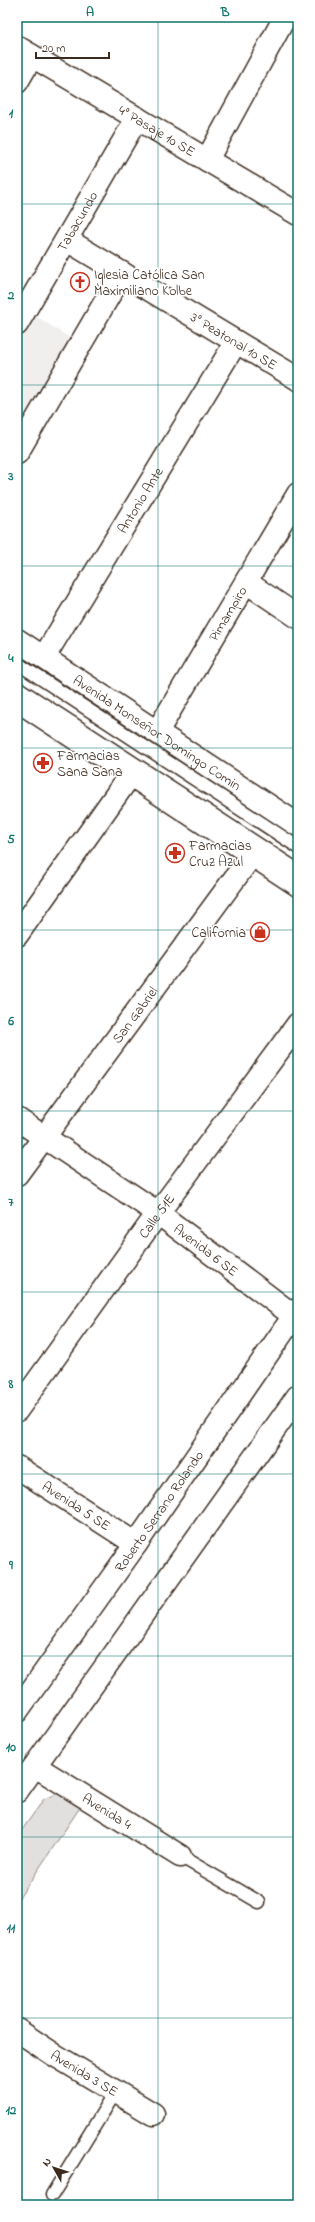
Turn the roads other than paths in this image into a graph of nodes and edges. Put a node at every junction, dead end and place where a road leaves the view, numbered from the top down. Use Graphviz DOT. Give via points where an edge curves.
graph roads {
  1 [pos="278,19"];
  2 [pos="25,52"];
  3 [pos="17,82"];
  4 [pos="137,118"];
  5 [pos="207,160"];
  6 [pos="298,214"];
  7 [pos="67,240"];
  8 [pos="122,273"];
  9 [pos="17,324"];
  10 [pos="236,342"];
  11 [pos="298,379"];
  12 [pos="17,453"];
  13 [pos="298,494"];
  14 [pos="246,582"];
  15 [pos="298,617"];
  16 [pos="17,640"];
  17 [pos="44,657"];
  18 [pos="17,663"];
  19 [pos="18,699"];
  20 [pos="157,732"];
  21 [pos="131,774"];
  22 [pos="298,825"];
  23 [pos="298,847"];
  24 [pos="252,856"];
  25 [pos="298,870"];
  26 [pos="298,885"];
  27 [pos="17,935"];
  28 [pos="298,1024"];
  29 [pos="17,1119"];
  30 [pos="44,1138"];
  31 [pos="17,1174"];
  32 [pos="158,1213"];
  33 [pos="296,1313"];
  34 [pos="295,1408"];
  35 [pos="17,1410"];
  36 [pos="17,1467"];
  37 [pos="136,1544"];
  38 [pos="17,1711"];
  39 [pos="35,1766"];
  40 [pos="17,1791"];
  41 [pos="180,1856"];
  42 [pos="259,1902"];
  43 [pos="17,2030"];
  44 [pos="116,2091"];
  45 [pos="153,2114"];
  46 [pos="52,2195"];
  1 -- 5 [label="street"];
  2 -- 3 [label="street"];
  2 -- 4 [label="street, 4° Pasaje 10 SE"];
  4 -- 5 [label="street, 4° Pasaje 10 SE"];
  4 -- 7 [label="street, Tabacundo"];
  5 -- 6 [label="street, 4° Pasaje 10 SE"];
  7 -- 8 [label="street, 3° Peatonal 10 SE"];
  7 -- 9 [label="street, Tabacundo"];
  8 -- 10 [label="street, 3° Peatonal 10 SE"];
  8 -- 12 [label="street"];
  10 -- 11 [label="street, 3° Peatonal 10 SE"];
  10 -- 17 [label="street, Antonio Ante"];
  13 -- 14 [label="street, Pimampiro"];
  14 -- 15 [label="street"];
  14 -- 20 [label="street, Pimampiro"];
  16 -- 17 [label="street, Avenida Monseñor Domingo Comin"];
  17 -- 20 [label="street, Avenida Monseñor Domingo Comin"];
  18 -- 23 [label="lane, Avenida Monseñor Domingo Comin"];
  19 -- 21 [label="street"];
  19 -- 25 [label="lane"];
  20 -- 22 [label="street, Avenida Monseñor Domingo Comin"];
  21 -- 24 [label="street"];
  21 -- 27 [label="street"];
  24 -- 26 [label="street"];
  24 -- 30 [label="street, San Gabriel"];
  28 -- 32 [label="street, Calle 51E"];
  29 -- 30 [label="street, Avenida 6 SE"];
  30 -- 31 [label="street, San Gabriel"];
  30 -- 32 [label="street, Avenida 6 SE"];
  32 -- 33 [label="street, Avenida 6 SE"];
  32 -- 35 [label="street, Calle 51E"];
  33 -- 37 [label="street, Roberto Serrano Rolando"];
  34 -- 39 [label="street"];
  36 -- 37 [label="street, Avenida 5 SE"];
  37 -- 38 [label="street, Roberto Serrano Rolando"];
  39 -- 40 [label="street"];
  39 -- 41 [label="street, Avenida 4"];
  41 -- 42 [label="lane"];
  43 -- 44 [label="street, Avenida 3 SE"];
  44 -- 45 [label="street, Avenida 3 SE"];
  44 -- 46 [label="lane"];
}
